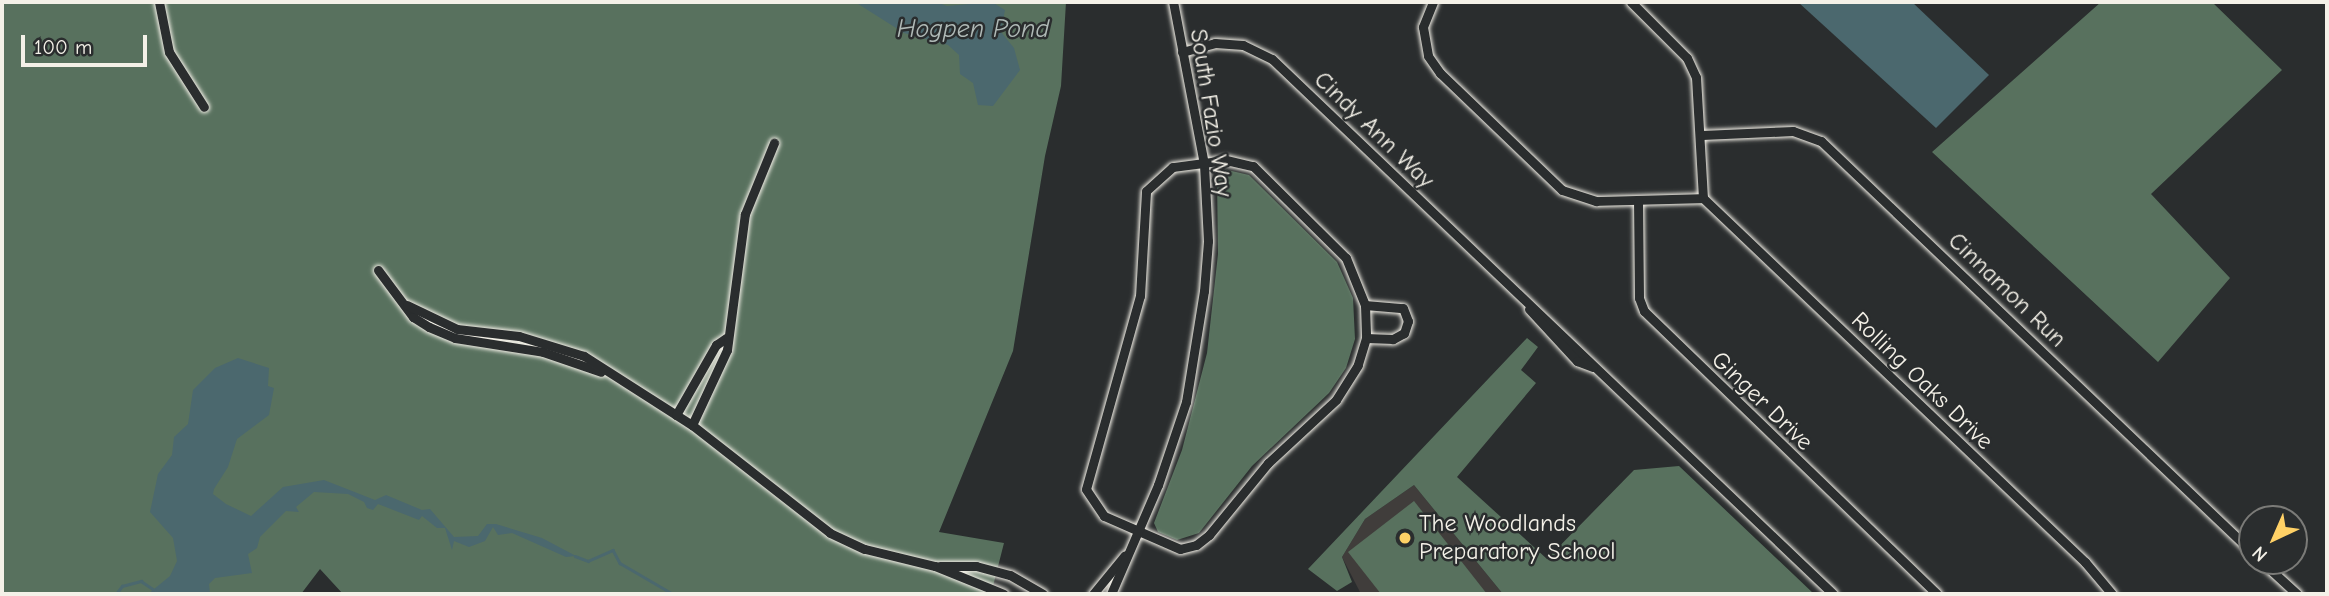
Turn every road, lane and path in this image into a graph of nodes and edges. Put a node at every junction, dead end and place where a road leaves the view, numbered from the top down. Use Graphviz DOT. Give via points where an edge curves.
graph roads {
  1 [pos="159,2"];
  2 [pos="1173,2"];
  3 [pos="1433,2"];
  4 [pos="1631,2"];
  5 [pos="1182,52"];
  6 [pos="204,107"];
  7 [pos="1702,135"];
  8 [pos="774,143"];
  9 [pos="1203,164"];
  10 [pos="1703,198"];
  11 [pos="1638,200"];
  12 [pos="378,270"];
  13 [pos="1365,305"];
  14 [pos="726,338"];
  15 [pos="1366,338"];
  16 [pos="676,415"];
  17 [pos="692,425"];
  18 [pos="1137,533"];
  19 [pos="2238,539"];
  20 [pos="1126,554"];
  21 [pos="934,566"];
  22 [pos="2276,575"];
  23 [pos="1004,594"];
  24 [pos="1043,594"];
  25 [pos="1093,594"];
  26 [pos="1111,594"];
  27 [pos="1833,594"];
  28 [pos="1937,594"];
  29 [pos="2112,594"];
  30 [pos="2297,594"];
  1 -- 6 [label="street" via="173,61"];
  2 -- 5 [label="street, South Fazio Way"];
  3 -- 11 [label="street" via="1423,27 1428,55 1550,180 1577,197"];
  4 -- 7 [label="street" via="1687,58 1700,92"];
  5 -- 9 [label="street, South Fazio Way"];
  5 -- 27 [label="street, Cindy Ann Way" via="1215,43 1243,45 1272,59 1517,294 1550,336 1593,368"];
  7 -- 10 [label="street"];
  7 -- 19 [label="street, Cinnamon Run" via="1793,131 1821,141"];
  8 -- 14 [label="street" via="745,214"];
  9 -- 13 [label="street" via="1226,160 1254,166 1333,242 1351,268"];
  9 -- 18 [label="street, South Fazio Way" via="1208,241 1197,350 1174,443"];
  9 -- 18 [label="street" via="1173,167 1146,191 1140,296 1087,475 1091,502 1104,516"];
  10 -- 11 [label="street"];
  10 -- 29 [label="street, Rolling Oaks Drive" via="2085,562"];
  11 -- 28 [label="street, Ginger Drive" via="1639,298 1644,312"];
  12 -- 16 [label="street" via="407,305 457,329 545,342 584,356"];
  13 -- 15 [label="street"];
  13 -- 15 [label="street" via="1403,308 1408,321 1404,333 1393,339"];
  14 -- 16 [label="street" via="716,345"];
  14 -- 17 [label="street" via="727,351 716,382"];
  15 -- 18 [label="street" via="1358,365 1336,400 1268,463 1196,545 1166,546"];
  16 -- 17 [label="street"];
  17 -- 21 [label="street" via="830,533 865,549"];
  18 -- 20 [label="street, South Fazio Way"];
  20 -- 25 [label="street, South Fazio Way"];
  20 -- 26 [label="street, South Fazio Way"];
  21 -- 23 [label="street"];
  21 -- 24 [label="street" via="976,566 1010,575"];
  22 -- 30 [label="street"];
}
